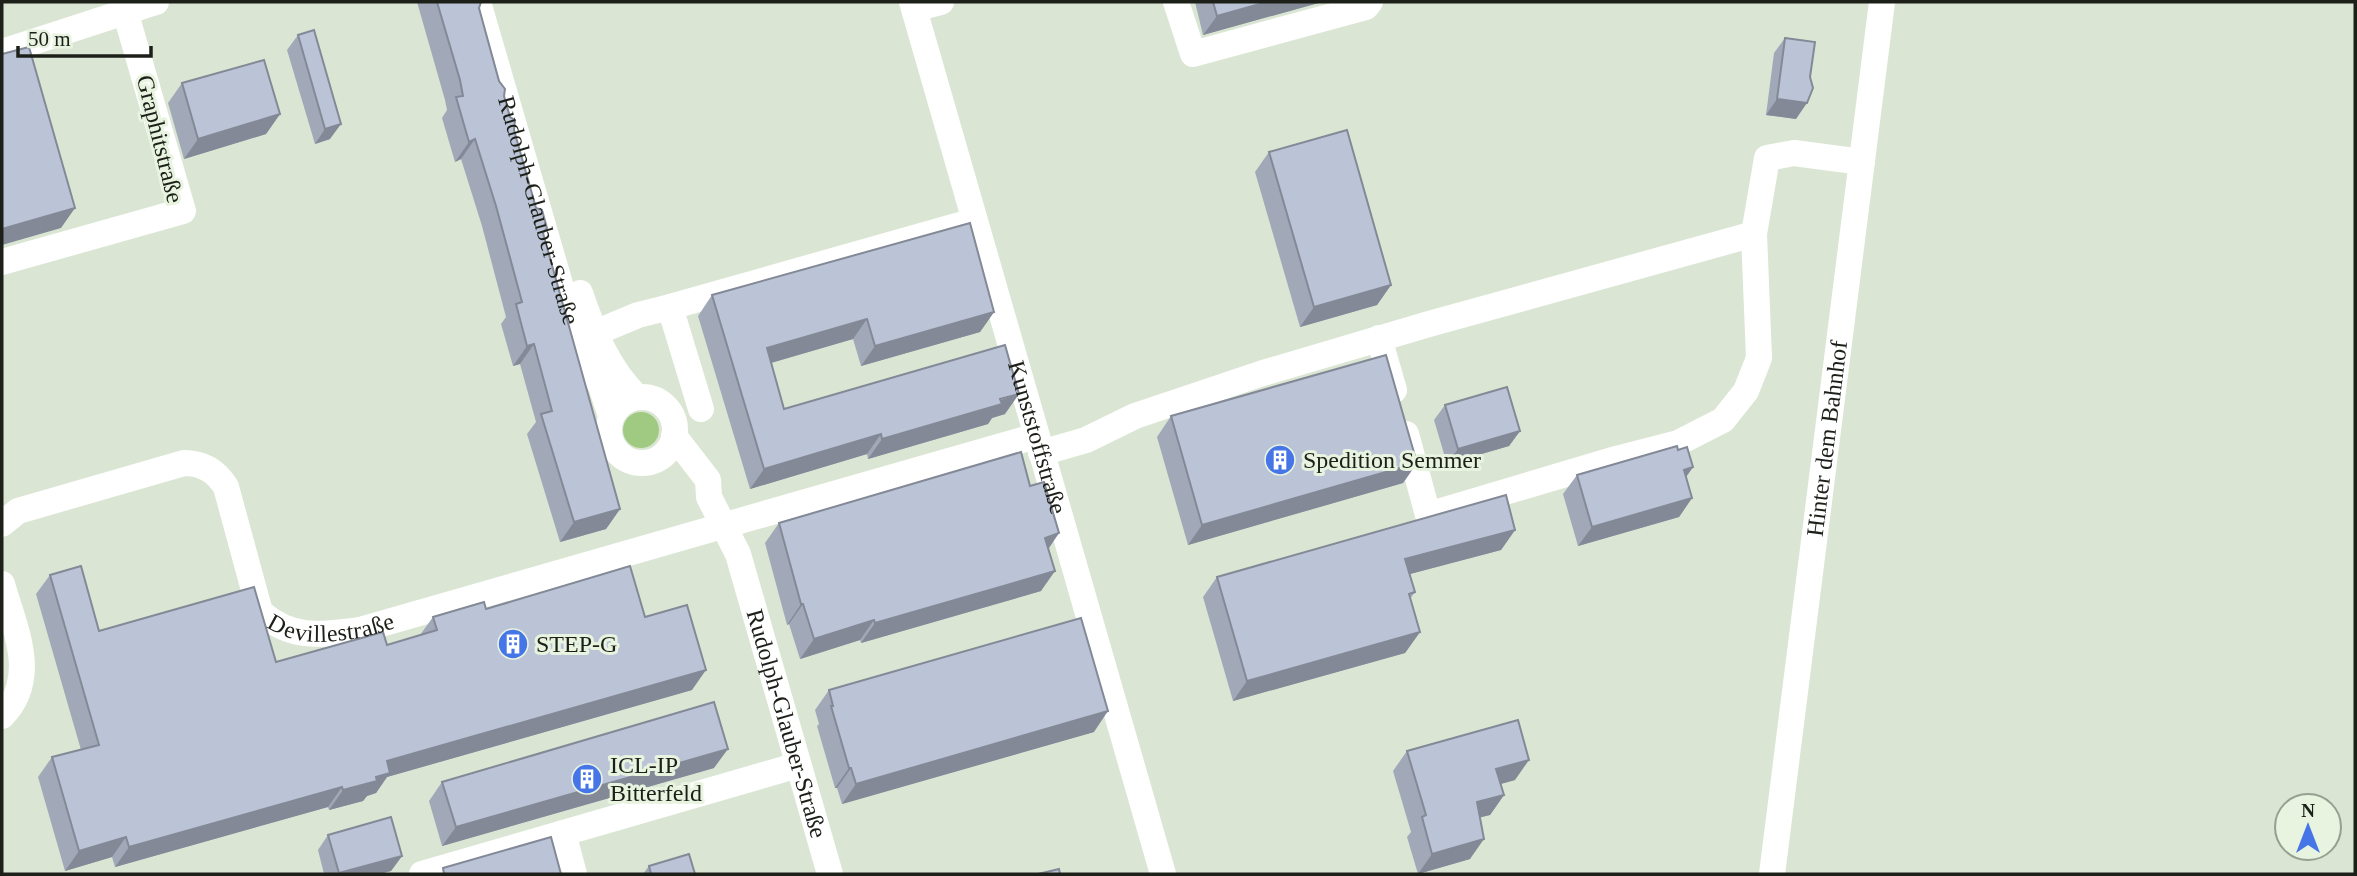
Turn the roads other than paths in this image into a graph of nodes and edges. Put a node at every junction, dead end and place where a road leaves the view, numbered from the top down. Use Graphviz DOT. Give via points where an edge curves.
graph roads {
  1 [pos="156,2"];
  2 [pos="478,2"];
  3 [pos="497,2"];
  4 [pos="941,2"];
  5 [pos="1176,2"];
  6 [pos="1370,2"];
  7 [pos="1882,2"];
  8 [pos="913,6"];
  9 [pos="125,11"];
  10 [pos="2,52"];
  11 [pos="1862,162"];
  12 [pos="974,220"];
  13 [pos="1754,234"];
  14 [pos="2,262"];
  15 [pos="670,307"];
  16 [pos="595,332"];
  17 [pos="1379,338"];
  18 [pos="637,397"];
  19 [pos="701,408"];
  20 [pos="611,416"];
  21 [pos="674,436"];
  22 [pos="1039,444"];
  23 [pos="656,461"];
  24 [pos="709,497"];
  25 [pos="2,524"];
  26 [pos="726,526"];
  27 [pos="2,584"];
  28 [pos="2,716"];
  29 [pos="798,765"];
  30 [pos="563,834"];
  31 [pos="422,874"];
  32 [pos="574,874"];
  33 [pos="830,874"];
  34 [pos="1163,874"];
  35 [pos="1772,874"];
  1 -- 9 [label="street"];
  2 -- 20 [label="street, Rudolph-Glauber-Straße" via="567,308"];
  3 -- 16 [label="street, Rudolph-Glauber-Straße" via="576,281"];
  4 -- 8 [label="street"];
  5 -- 6 [label="street" via="1193,54 1366,8"];
  7 -- 11 [label="street, Hinter dem Bahnhof"];
  8 -- 12 [label="street, Kunststoffstraße"];
  9 -- 10 [label="street"];
  9 -- 14 [label="street, Graphitstraße" via="183,211"];
  11 -- 13 [label="street" via="1794,153 1767,158"];
  11 -- 35 [label="street, Hinter dem Bahnhof"];
  12 -- 15 [label="street"];
  12 -- 22 [label="street, Kunststoffstraße"];
  13 -- 17 [label="street, Devillestraße"];
  13 -- 17 [label="street" via="1759,358 1746,391 1723,420 1678,443 1428,515"];
  15 -- 16 [label="street"];
  15 -- 19 [label="street"];
  16 -- 18 [label="street, Rudolph-Glauber-Straße" via="618,376"];
  17 -- 22 [label="street, Devillestraße" via="1135,416 1086,440"];
  18 -- 20 [label="street" via="622,403"];
  18 -- 21 [label="street, Rudolph-Glauber-Straße" via="666,407 673,418"];
  20 -- 23 [label="street, Rudolph-Glauber-Straße" via="609,440 618,454 632,463"];
  21 -- 23 [label="street"];
  21 -- 24 [label="street, Rudolph-Glauber-Straße" via="708,480"];
  22 -- 26 [label="street, Devillestraße"];
  22 -- 34 [label="street, Kunststoffstraße"];
  23 -- 24 [label="street, Rudolph-Glauber-Straße"];
  24 -- 26 [label="street, Rudolph-Glauber-Straße"];
  25 -- 26 [label="street, Devillestraße" via="18,511 184,463 200,465 215,473 226,487 260,612 275,625 312,636 360,630"];
  26 -- 29 [label="street, Rudolph-Glauber-Straße"];
  27 -- 28 [label="street" via="23,668 19,690"];
  29 -- 30 [label="street"];
  29 -- 33 [label="street, Rudolph-Glauber-Straße"];
  30 -- 31 [label="street"];
  30 -- 32 [label="street"];
}
